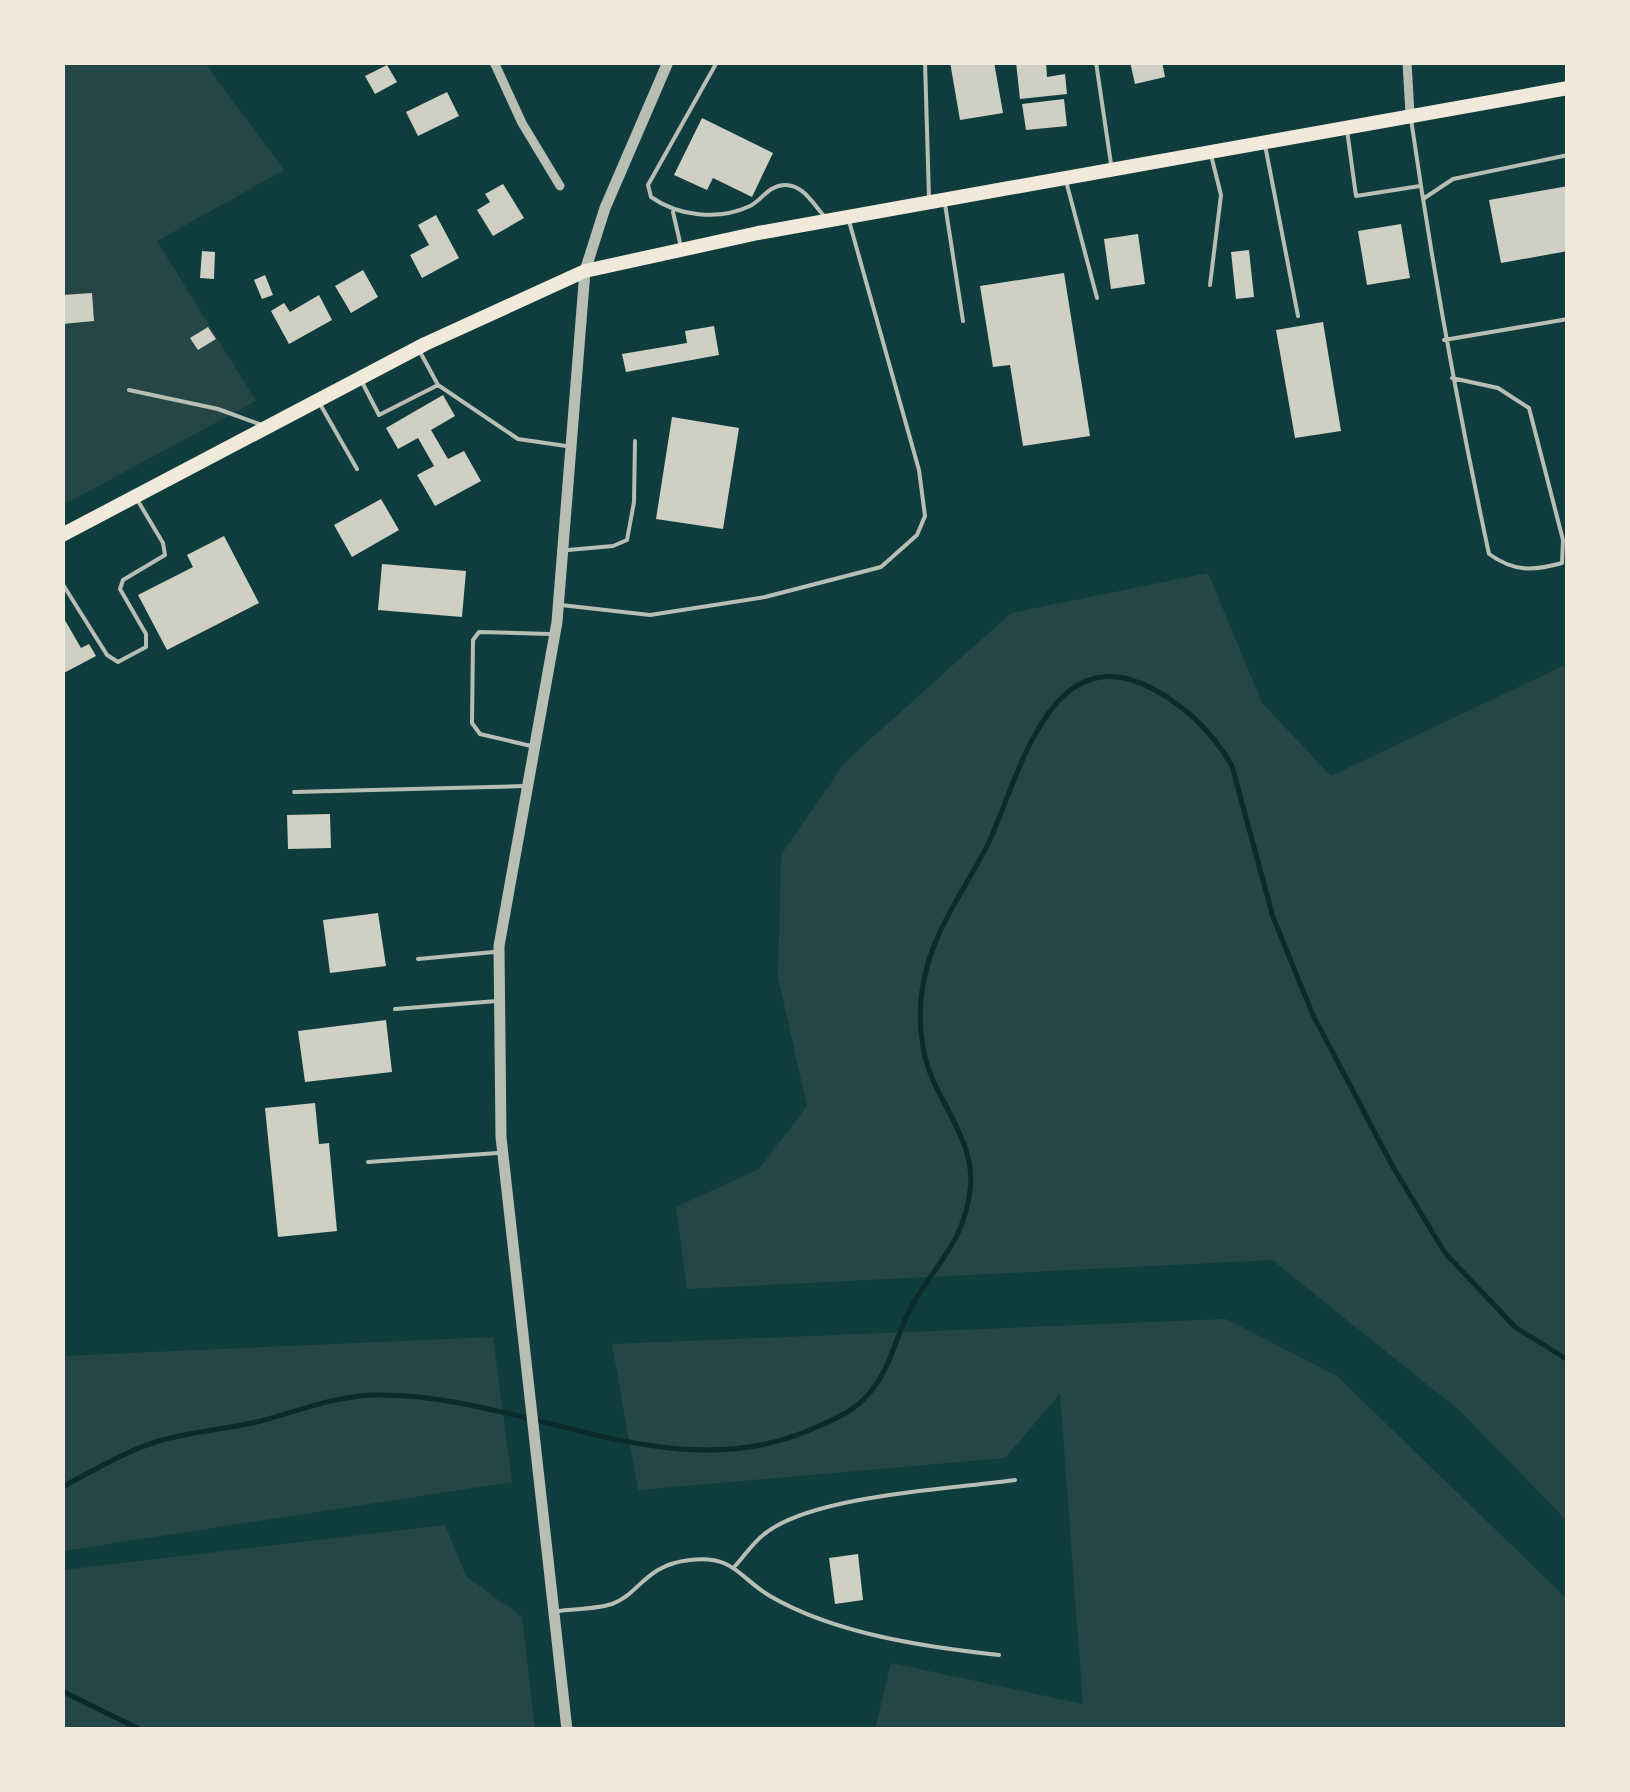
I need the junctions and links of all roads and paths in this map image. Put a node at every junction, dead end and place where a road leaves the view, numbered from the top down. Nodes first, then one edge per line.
1 (494, 62) edge
2 (668, 62) edge
3 (717, 62) edge
4 (926, 62) edge
5 (1096, 62) edge
6 (1408, 62) edge
7 (1568, 88) edge
8 (1410, 114) junction
9 (1346, 126) junction
10 (1264, 140) junction
11 (1210, 150) junction
12 (1568, 155) edge
13 (1111, 168) junction
14 (1065, 177) junction
15 (560, 186) dead end
16 (1420, 186) junction
17 (1423, 199) junction
18 (937, 200) junction
19 (673, 212) junction
20 (847, 217) junction
21 (828, 220) junction
22 (682, 250) junction
23 (585, 271) junction
24 (1210, 285) dead end
25 (1097, 298) dead end
26 (1298, 316) dead end
27 (1568, 320) edge
28 (963, 321) dead end
29 (1444, 340) junction
30 (418, 348) junction
31 (360, 378) junction
32 (1452, 378) junction
33 (438, 385) junction
34 (129, 390) dead end
35 (317, 400) junction
36 (266, 426) junction
37 (635, 441) dead end
38 (571, 446) junction
39 (357, 468) dead end
40 (135, 496) junction
41 (62, 535) edge
42 (563, 550) junction
43 (62, 582) edge
44 (558, 605) junction
45 (555, 634) junction
46 (532, 746) junction
47 (525, 786) junction
48 (294, 792) dead end
49 (499, 951) junction
50 (418, 959) dead end
51 (497, 1001) junction
52 (395, 1009) dead end
53 (503, 1153) junction
54 (368, 1162) dead end
55 (1015, 1480) dead end
56 (735, 1566) junction
57 (554, 1612) junction
58 (1000, 1655) dead end
59 (567, 1730) edge

1 - 15 street
2 - 23 street
3 - 19 lane
4 - 18 lane
5 - 13 lane
6 - 8 street
7 - 8 main road
8 - 9 main road
8 - 16 lane
9 - 10 main road
9 - 16 lane
10 - 11 main road
10 - 26 lane
11 - 13 main road
11 - 24 lane
12 - 17 lane
13 - 14 main road
14 - 18 main road
14 - 25 lane
16 - 17 lane
17 - 29 lane
18 - 20 main road
18 - 28 lane
19 - 21 lane
19 - 22 lane
20 - 21 main road
20 - 44 lane
21 - 22 main road
22 - 23 main road
23 - 30 main road
23 - 38 street
27 - 29 lane
29 - 32 lane
30 - 31 main road
30 - 33 lane
31 - 33 lane
31 - 35 main road
32 - 32 lane
33 - 38 lane
34 - 36 lane
35 - 36 main road
35 - 39 lane
36 - 40 main road
37 - 42 lane
38 - 42 street
40 - 41 main road
40 - 43 lane
42 - 44 street
44 - 45 street
45 - 46 street
45 - 46 lane
46 - 47 street
47 - 48 lane
47 - 49 street
49 - 50 lane
49 - 51 street
51 - 52 lane
51 - 53 street
53 - 54 lane
53 - 57 street
55 - 56 lane
56 - 57 lane
56 - 58 lane
57 - 59 street

